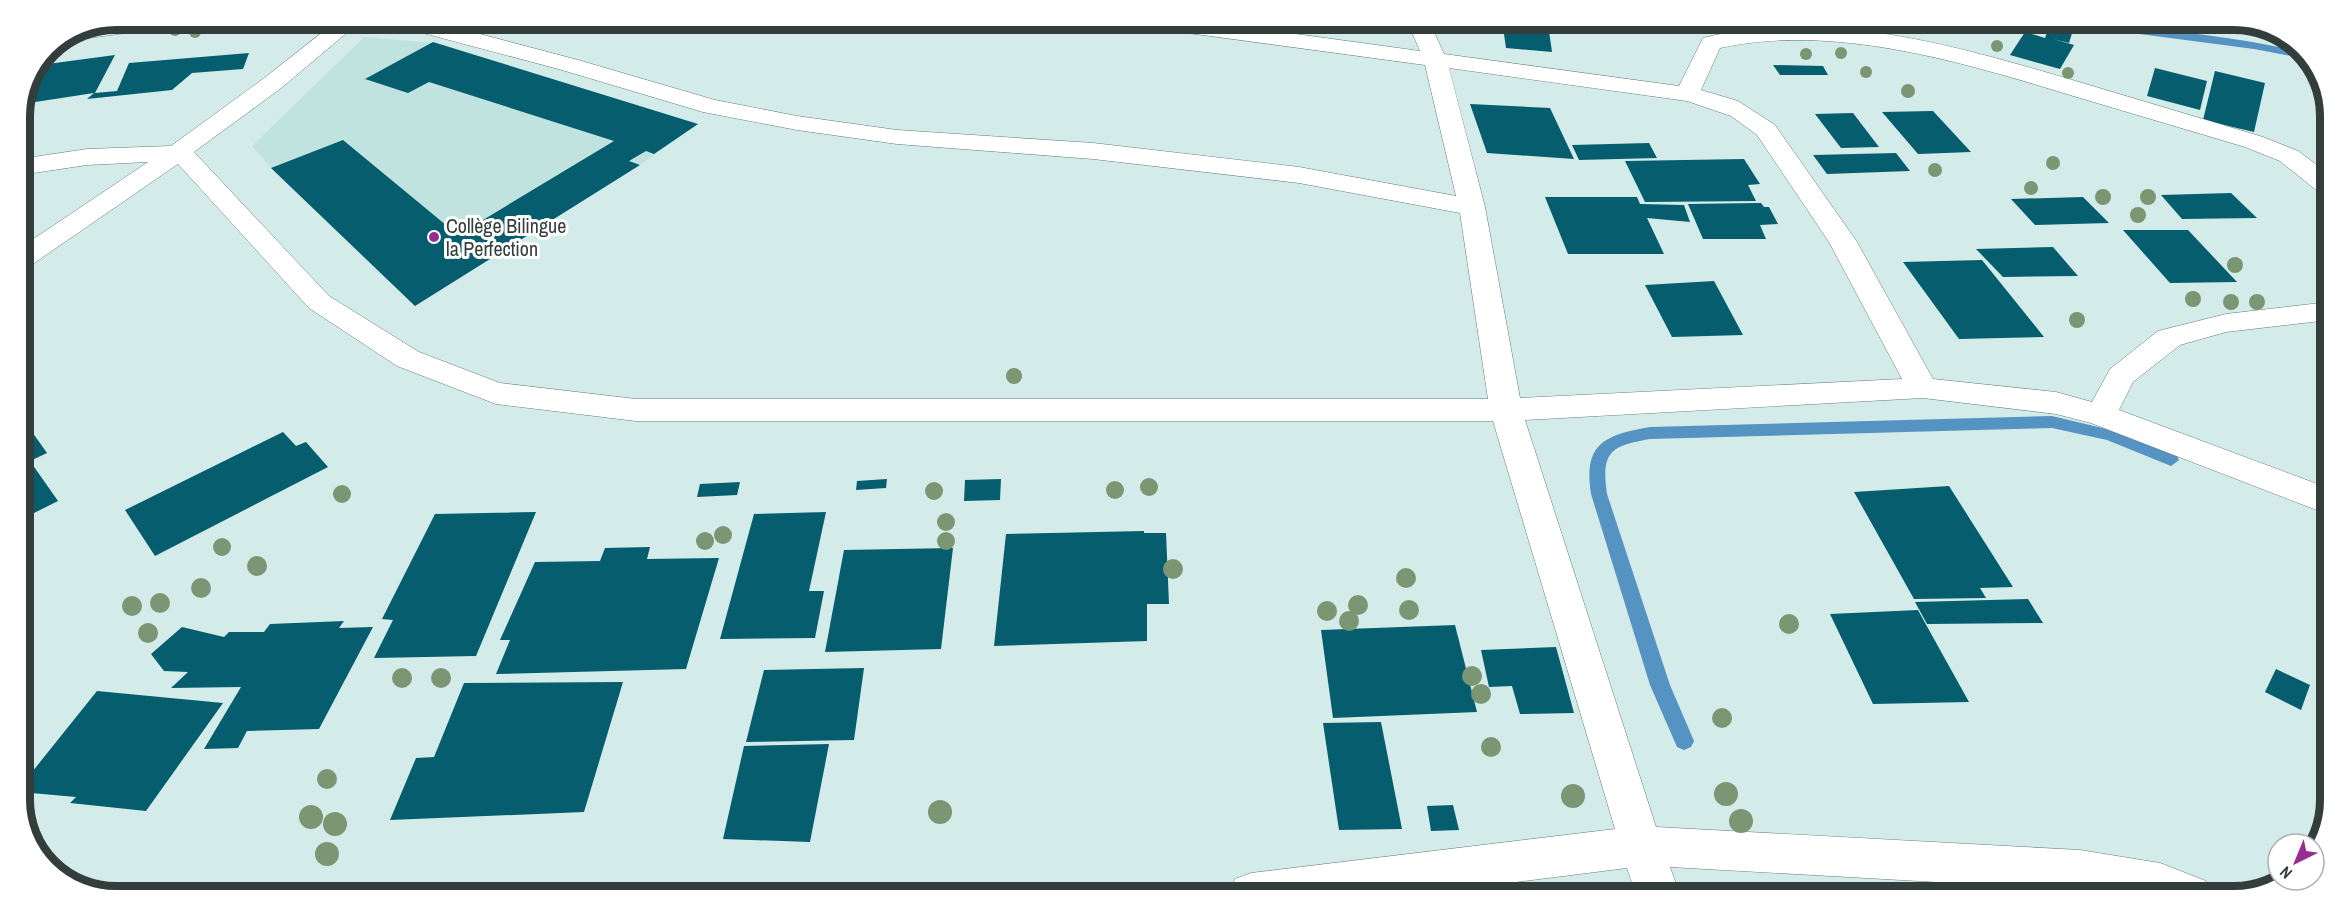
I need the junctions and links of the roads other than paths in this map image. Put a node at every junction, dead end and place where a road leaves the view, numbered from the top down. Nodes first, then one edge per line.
1 (339, 30) edge
2 (439, 30) edge
3 (1216, 30) edge
4 (1422, 30) edge
5 (1435, 60) junction
6 (1687, 94) junction
7 (181, 153) junction
8 (30, 166) edge
9 (2320, 180) edge
10 (1472, 207) junction
11 (30, 253) edge
12 (2320, 312) edge
13 (1923, 388) junction
14 (1506, 410) junction
15 (2102, 415) junction
16 (2320, 498) edge
17 (1641, 846) junction
18 (1316, 886) edge
19 (1655, 886) edge
20 (2165, 886) edge

1 - 7 street
2 - 10 street
3 - 5 street
4 - 5 street
5 - 6 street
5 - 10 street
6 - 9 street
6 - 13 street
7 - 8 street
7 - 11 street
7 - 14 street
10 - 14 street
12 - 15 street
13 - 14 street
13 - 15 street
14 - 17 street
15 - 16 street
17 - 18 street
17 - 19 street
17 - 20 street

